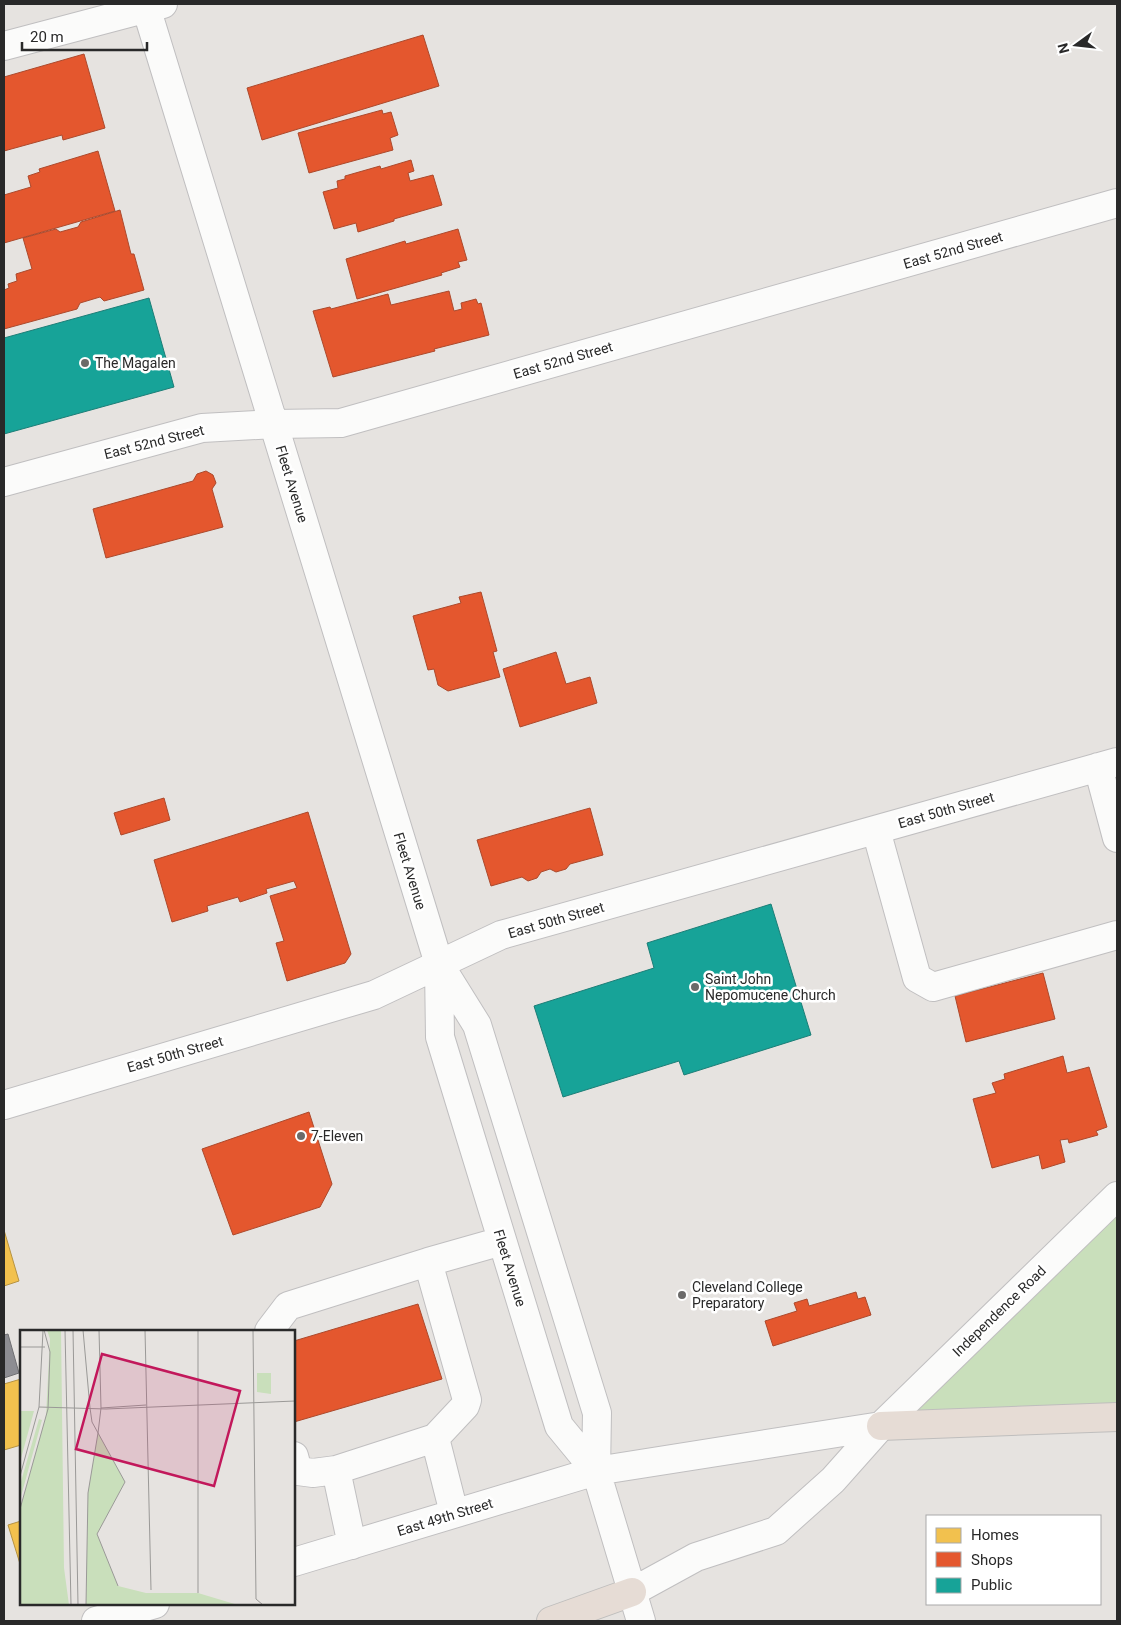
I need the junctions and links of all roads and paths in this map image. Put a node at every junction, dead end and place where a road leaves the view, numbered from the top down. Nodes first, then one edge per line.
1 (152, 5) edge
2 (4, 46) edge
3 (1117, 203) edge
4 (274, 424) junction
5 (4, 482) edge
6 (1108, 765) edge
7 (876, 830) junction
8 (1117, 838) edge
9 (1117, 935) edge
10 (439, 964) junction
11 (4, 1104) edge
12 (1117, 1196) edge
13 (502, 1241) junction
14 (428, 1262) junction
15 (270, 1330) edge
16 (1117, 1417) edge
17 (881, 1426) junction
18 (435, 1438) junction
19 (295, 1460) edge
20 (336, 1470) junction
21 (596, 1471) junction
22 (454, 1514) junction
23 (352, 1545) junction
24 (295, 1562) edge
25 (632, 1592) junction
26 (152, 1605) edge
27 (96, 1621) edge
28 (551, 1621) edge
29 (641, 1621) edge

1 - 2 street
1 - 4 street, Fleet Avenue
3 - 4 street, East 52nd Street
4 - 5 street, East 52nd Street
4 - 10 street, Fleet Avenue
6 - 7 street, East 50th Street
6 - 8 street
7 - 9 street
7 - 10 street, East 50th Street
10 - 11 street, East 50th Street
10 - 13 street, Fleet Avenue
10 - 21 street, Fleet Avenue
12 - 17 street, Independence Road
13 - 14 street
13 - 21 street, Fleet Avenue
14 - 15 street
14 - 18 street
16 - 17 highway
17 - 21 street
17 - 25 street, Independence Road
18 - 20 street
18 - 22 street
19 - 20 street
20 - 23 street
21 - 22 street, East 49th Street
21 - 25 street, Fleet Avenue
22 - 23 street, East 49th Street
23 - 24 street, East 49th Street
25 - 28 highway
25 - 29 street, Fleet Avenue
26 - 27 street

